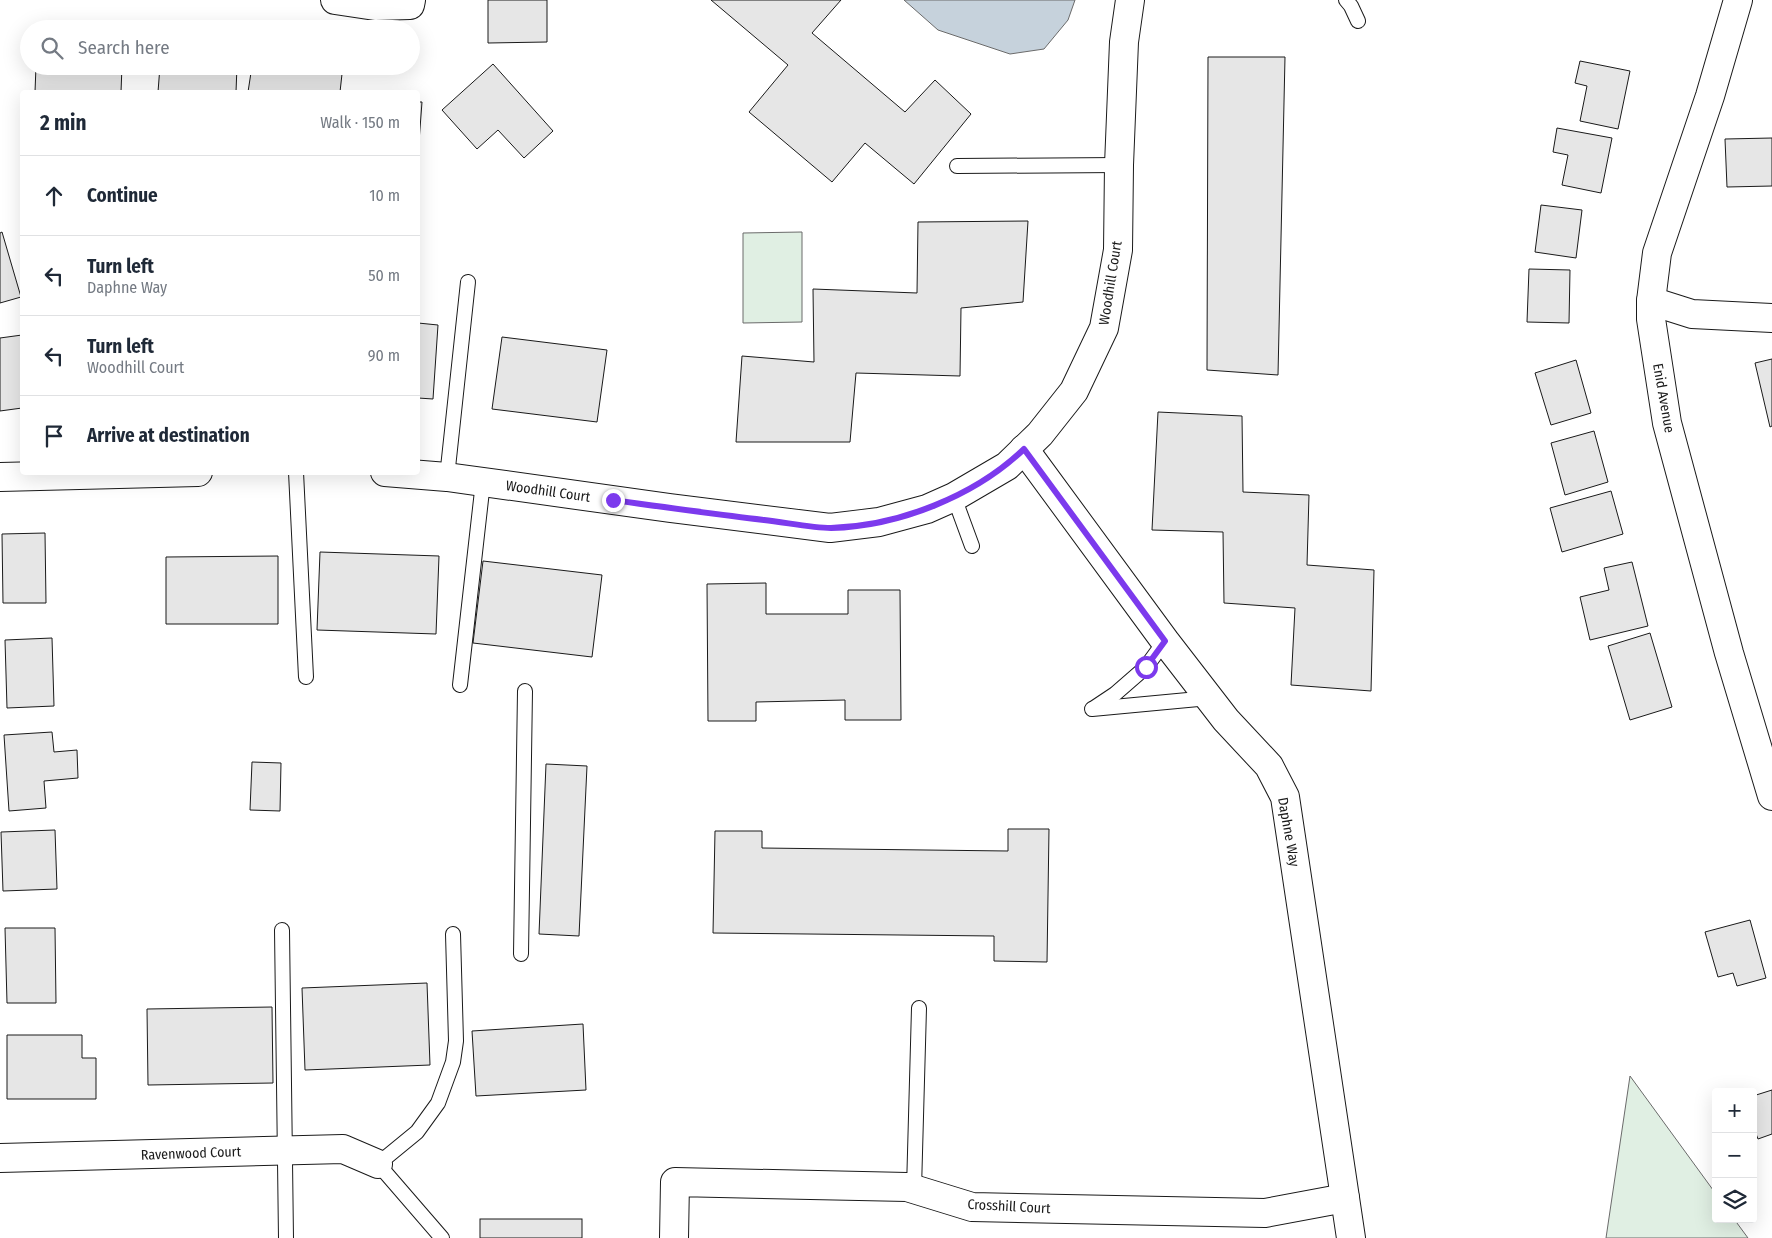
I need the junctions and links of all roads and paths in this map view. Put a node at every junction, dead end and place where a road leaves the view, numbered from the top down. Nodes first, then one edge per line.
1 (335, 0) edge
2 (411, 0) edge
3 (1130, 0) edge
4 (1346, 0) edge
5 (1738, 0) edge
6 (1358, 21) dead end
7 (1119, 165) junction
8 (957, 166) dead end
9 (468, 282) dead end
10 (1651, 301) junction
11 (1772, 318) edge
12 (1024, 449) junction
13 (79, 475) edge
14 (296, 475) edge
15 (420, 475) edge
16 (0, 477) edge
17 (447, 477) junction
18 (483, 482) junction
19 (954, 497) junction
20 (972, 546) dead end
21 (1165, 641) junction
22 (306, 677) dead end
23 (460, 685) dead end
24 (525, 691) dead end
25 (1209, 698) junction
26 (1772, 796) edge
27 (282, 930) dead end
28 (453, 934) dead end
29 (521, 954) dead end
30 (919, 1008) dead end
31 (283, 1150) junction
32 (0, 1158) edge
33 (378, 1164) junction
34 (914, 1189) junction
35 (1345, 1198) junction
36 (286, 1238) edge
37 (442, 1238) edge
38 (674, 1238) edge
39 (1351, 1238) edge

1 - 2 street
3 - 7 street, Woodhill Court
4 - 6 lane
5 - 10 street, Enid Avenue
7 - 8 lane
7 - 12 street, Woodhill Court
9 - 17 lane
10 - 11 street
10 - 26 street, Enid Avenue
12 - 19 street, Woodhill Court
12 - 21 street, Daphne Way
13 - 16 street
14 - 22 lane
15 - 17 street, Woodhill Court
17 - 18 street, Woodhill Court
18 - 19 street, Woodhill Court
18 - 23 lane
19 - 20 lane
21 - 25 street, Daphne Way
21 - 25 lane
24 - 29 lane
25 - 35 street, Daphne Way
27 - 31 lane
28 - 33 lane
30 - 34 lane
31 - 32 street, Ravenwood Court
31 - 33 street, Ravenwood Court
31 - 36 lane
33 - 37 lane
34 - 35 street, Crosshill Court
34 - 38 street, Crosshill Court
35 - 39 street, Daphne Way

